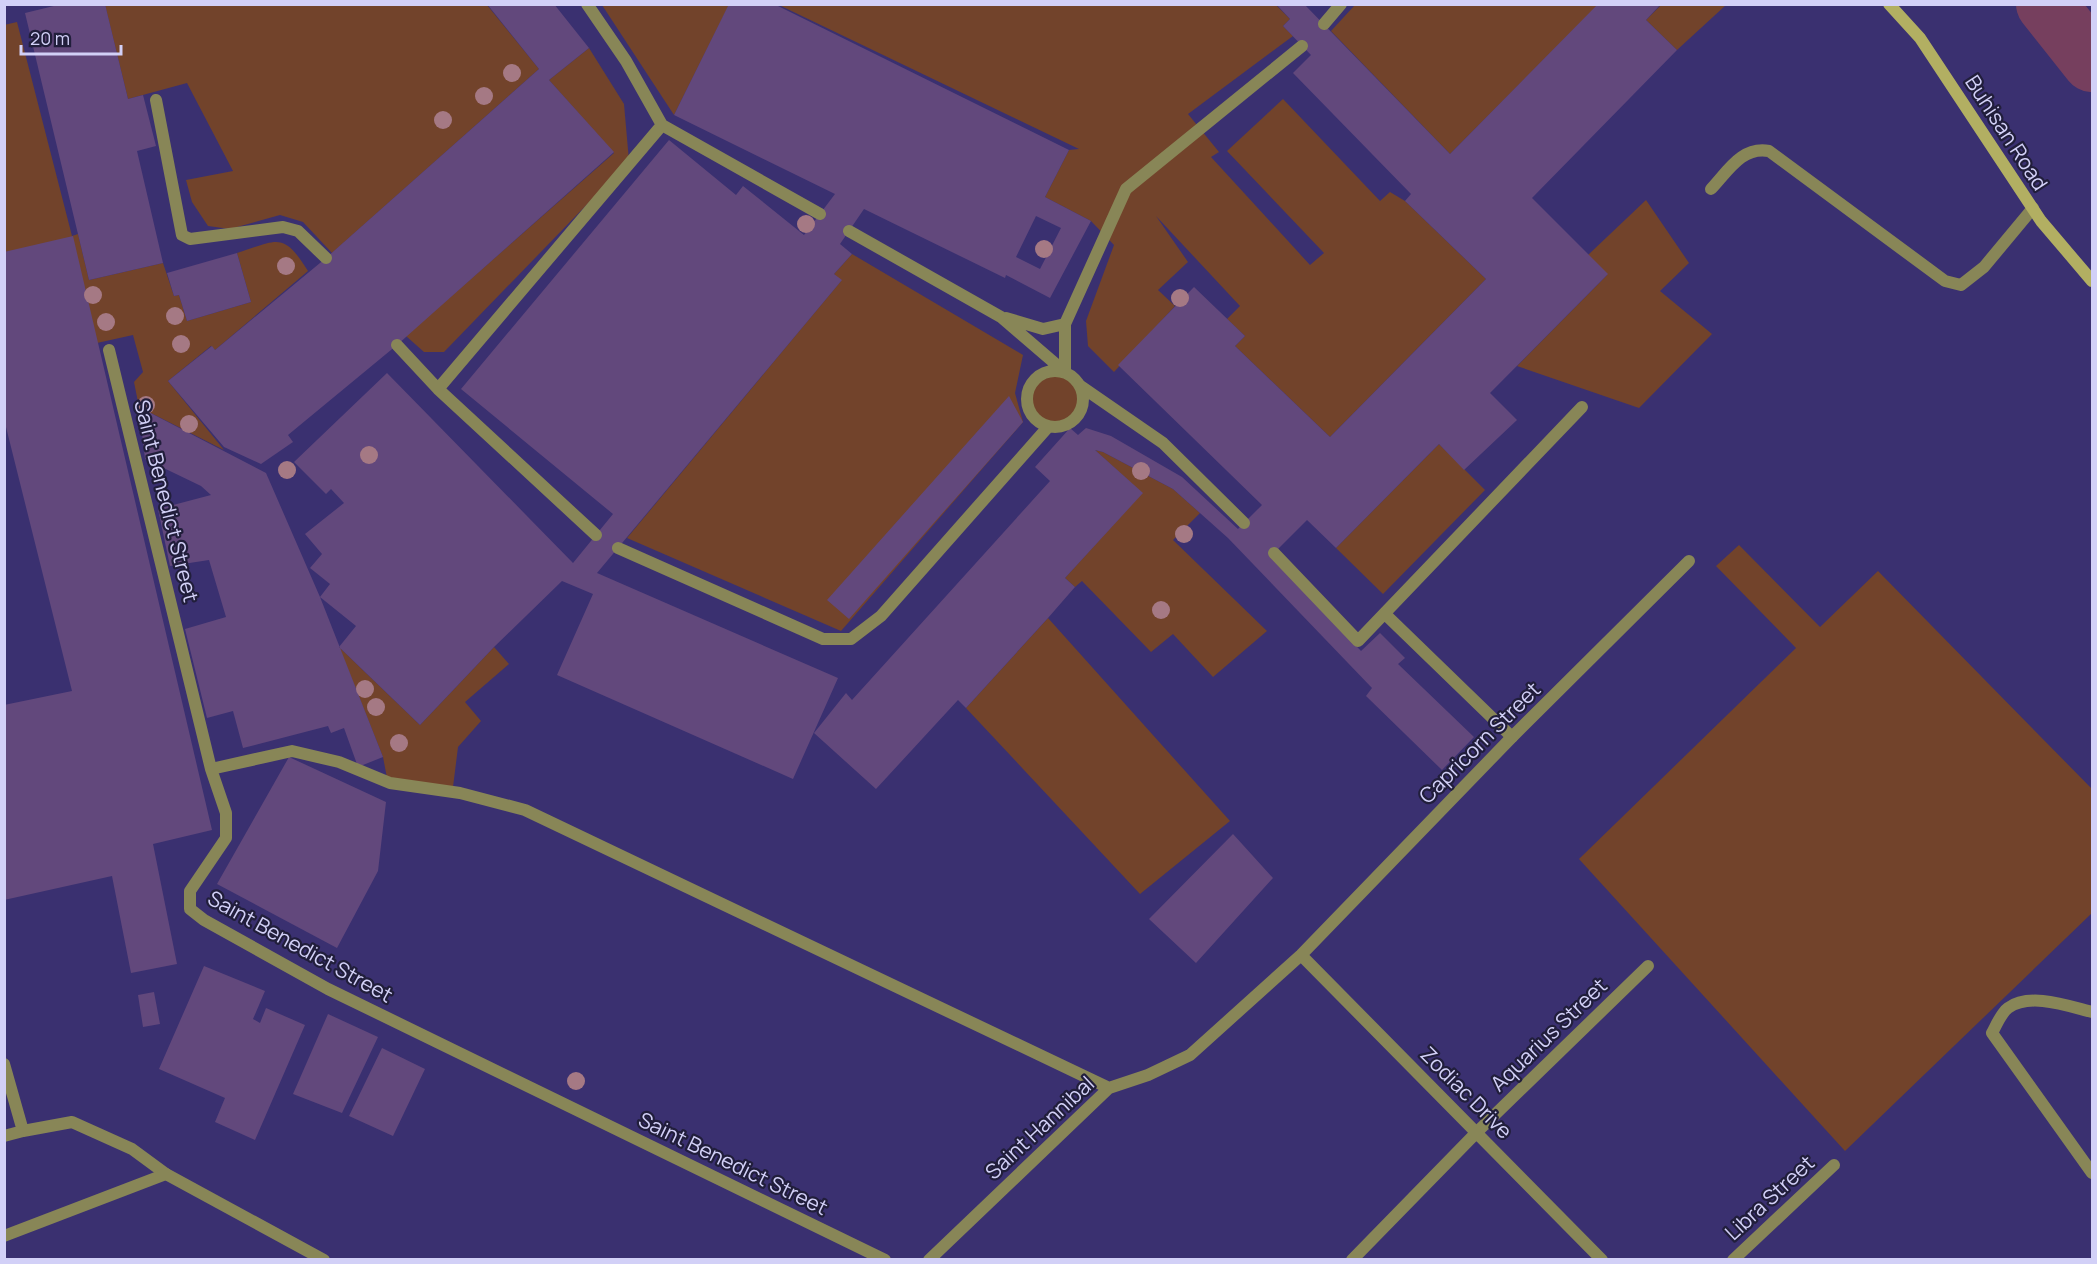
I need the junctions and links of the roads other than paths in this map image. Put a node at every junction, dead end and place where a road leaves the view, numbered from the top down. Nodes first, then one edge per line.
1 (587, 4) edge
2 (1341, 4) edge
3 (1888, 4) edge
4 (1324, 24) dead end
5 (1302, 46) dead end
6 (156, 100) dead end
7 (662, 125) junction
8 (1711, 189) dead end
9 (2032, 208) junction
10 (820, 214) dead end
11 (849, 231) dead end
12 (326, 258) dead end
13 (2092, 281) edge
14 (1001, 317) junction
15 (1065, 324) junction
16 (396, 345) dead end
17 (109, 350) dead end
18 (1065, 372) junction
19 (1080, 385) junction
20 (438, 388) junction
21 (1582, 407) dead end
22 (1048, 427) junction
23 (1244, 523) dead end
24 (596, 535) dead end
25 (618, 548) dead end
26 (1274, 553) dead end
27 (1689, 561) dead end
28 (1385, 614) junction
29 (1512, 737) junction
30 (211, 769) junction
31 (1301, 954) junction
32 (1648, 966) dead end
33 (2092, 1012) edge
34 (4, 1065) edge
35 (6, 1078) edge
36 (1109, 1088) junction
37 (23, 1131) junction
38 (1477, 1132) junction
39 (4, 1136) edge
40 (1834, 1165) dead end
41 (166, 1173) junction
42 (2092, 1173) edge
43 (4, 1236) edge
44 (324, 1260) edge
45 (885, 1260) edge
46 (929, 1260) edge
47 (1352, 1260) edge
48 (1602, 1260) edge
49 (1733, 1260) edge

1 - 7 street
2 - 4 street
3 - 9 street, Buhisan Road
5 - 15 street
6 - 12 street
7 - 10 street
7 - 20 street
8 - 9 street
9 - 13 street, Buhisan Road
11 - 14 street
14 - 15 street
14 - 18 street
15 - 18 street
16 - 20 street
17 - 30 street, Saint Benedict Street
18 - 19 street
18 - 22 street
19 - 22 street
19 - 23 street
20 - 24 street
21 - 28 street
22 - 25 street
26 - 28 street
27 - 29 street, Capricorn Street
28 - 29 street
29 - 31 street, Capricorn Street
30 - 36 street
30 - 45 street, Saint Benedict Street
31 - 36 street, Saint Hannibal
31 - 38 street, Zodiac Drive
32 - 38 street, Aquarius Street
33 - 42 street
34 - 35 street
35 - 37 street
36 - 46 street, Saint Hannibal
37 - 39 street
37 - 41 street
38 - 47 street, Aquarius Street
38 - 48 street, Zodiac Drive
40 - 49 street, Libra Street
41 - 43 street
41 - 44 street

